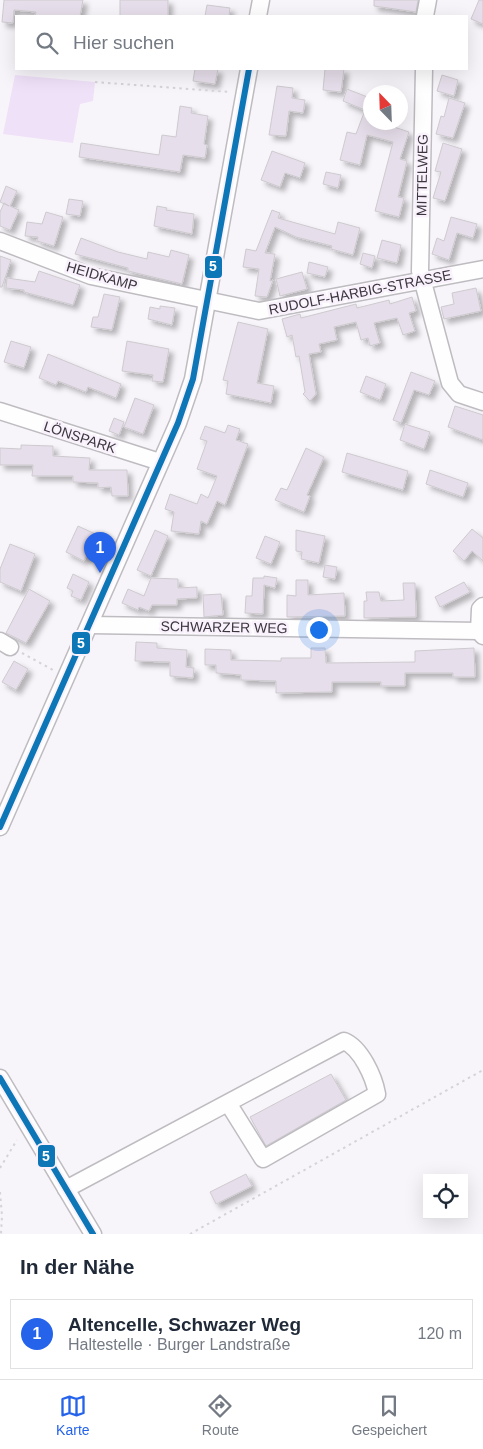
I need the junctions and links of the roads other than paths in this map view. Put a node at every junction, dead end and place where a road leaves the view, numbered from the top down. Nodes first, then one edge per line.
1 (261, 0) edge
2 (428, 0) edge
3 (258, 15) edge
4 (425, 15) edge
5 (249, 70) edge
6 (424, 70) edge
7 (0, 241) edge
8 (483, 269) edge
9 (422, 280) junction
10 (207, 301) junction
11 (483, 402) edge
12 (0, 411) edge
13 (160, 462) junction
14 (483, 606) edge
15 (90, 625) junction
16 (481, 634) edge
17 (0, 827) edge
18 (0, 1078) edge
19 (228, 1103) junction
20 (66, 1189) junction
21 (93, 1234) edge

1 - 3 street
2 - 4 street
5 - 10 street
6 - 9 street, MITTELWEG
7 - 10 street, HEIDKAMP
8 - 9 street, RUDOLF-HARBIG-STRASSE
9 - 10 street, RUDOLF-HARBIG-STRASSE
9 - 11 street, MITTELWEG
10 - 13 street
12 - 13 street, LÖNSPARK
13 - 15 street
14 - 16 street
15 - 16 street, SCHWARZER WEG
15 - 17 street
18 - 20 street
19 - 19 street
19 - 20 street
20 - 21 street

